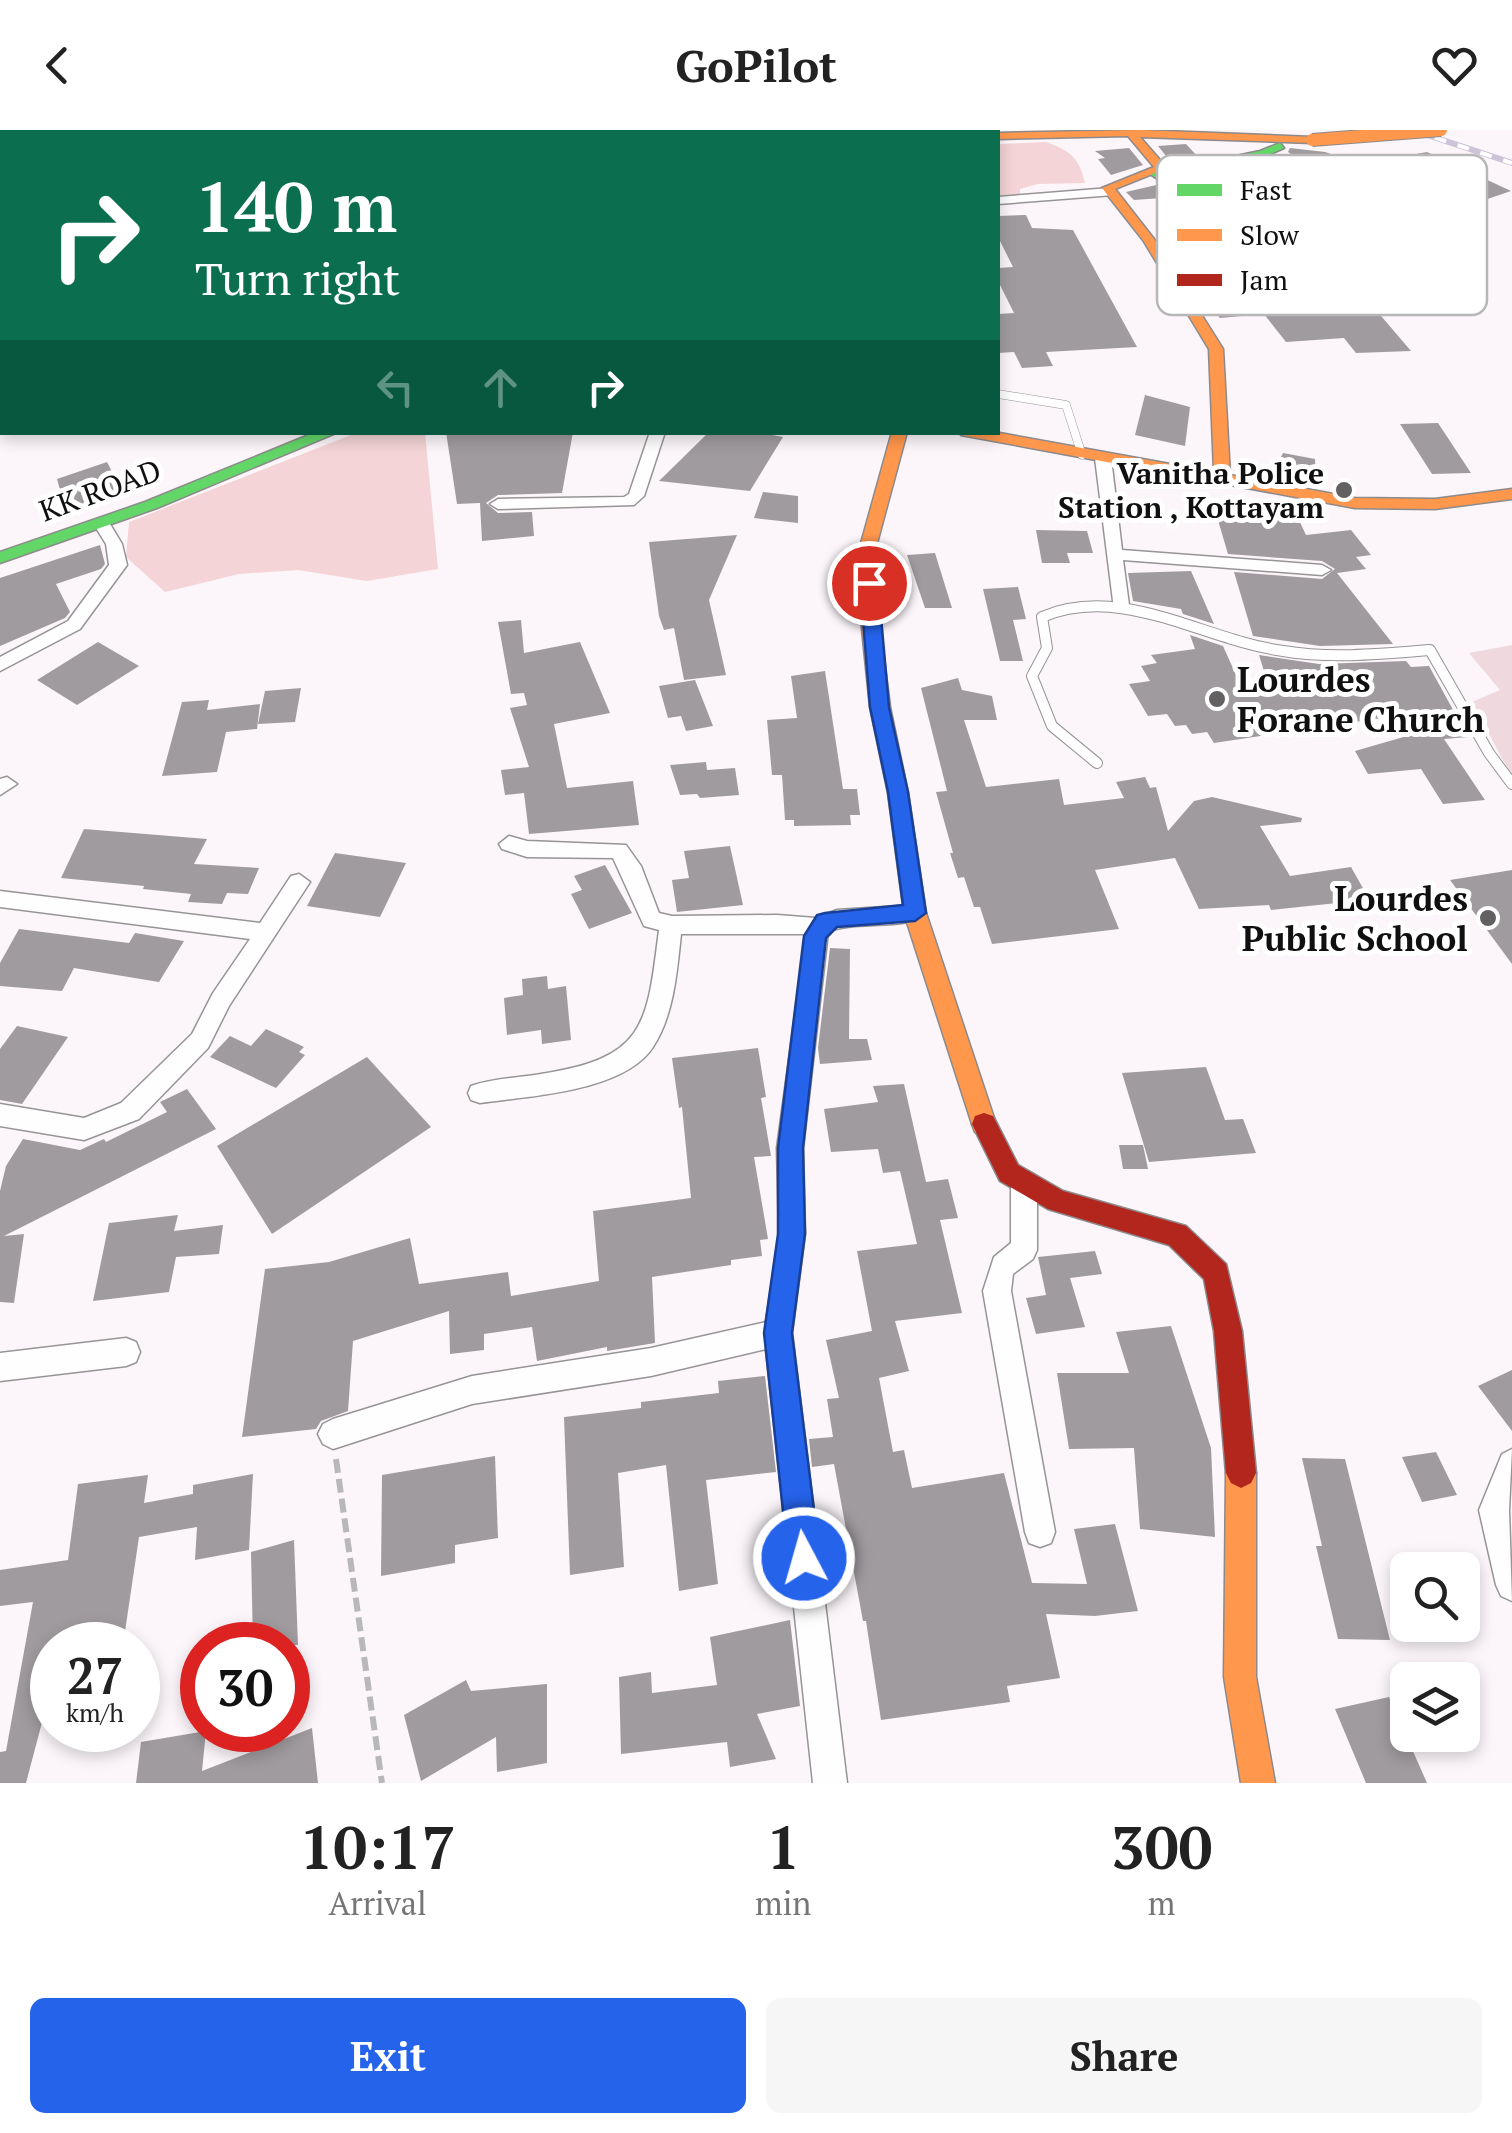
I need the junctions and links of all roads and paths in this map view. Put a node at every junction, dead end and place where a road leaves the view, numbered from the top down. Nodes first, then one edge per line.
1 (1441, 130) edge
2 (1097, 131) edge
3 (1131, 133) junction
4 (1266, 134) edge
5 (1000, 136) edge
6 (1303, 140) junction
7 (1257, 155) edge
8 (1157, 162) edge
9 (1156, 174) edge
10 (1110, 192) junction
11 (1000, 201) edge
12 (1157, 254) edge
13 (1195, 315) edge
14 (1000, 394) edge
15 (323, 435) edge
16 (657, 435) edge
17 (899, 435) edge
18 (982, 435) edge
19 (1092, 456) junction
20 (1222, 480) junction
21 (1512, 494) edge
22 (498, 504) dead end
23 (101, 523) junction
24 (1113, 554) junction
25 (0, 558) edge
26 (1322, 570) dead end
27 (1120, 605) junction
28 (0, 665) edge
29 (1098, 763) dead end
30 (1512, 784) edge
31 (509, 844) dead end
32 (299, 882) dead end
33 (0, 900) edge
34 (915, 913) junction
35 (671, 926) junction
36 (818, 927) junction
37 (266, 932) junction
38 (480, 1093) dead end
39 (0, 1114) edge
40 (1024, 1182) junction
41 (778, 1333) junction
42 (126, 1352) dead end
43 (0, 1367) edge
44 (333, 1434) joint
45 (1512, 1464) edge
46 (1040, 1532) dead end
47 (1512, 1584) edge
48 (382, 1783) edge
49 (830, 1783) edge
50 (1258, 1783) edge

1 - 6 main road, bridge
2 - 3 main road
2 - 5 main road
3 - 4 main road
3 - 8 main road
4 - 6 main road
6 - 7 main road
9 - 10 main road
10 - 11 street
10 - 12 main road
13 - 20 main road
14 - 19 lane
15 - 23 main road, KK ROAD
16 - 22 street
17 - 34 main road
18 - 19 main road
19 - 20 main road
19 - 24 street
20 - 21 main road
23 - 25 main road, KK ROAD
23 - 28 street
24 - 26 street
24 - 27 street
27 - 29 lane
27 - 30 lane
31 - 35 street
32 - 37 street
33 - 37 street
34 - 36 street
34 - 40 main road
35 - 36 street
35 - 38 street
36 - 41 street
37 - 39 street
40 - 46 street
40 - 50 main road
41 - 44 street
41 - 49 street
42 - 43 street
44 - 48 path
45 - 47 street

